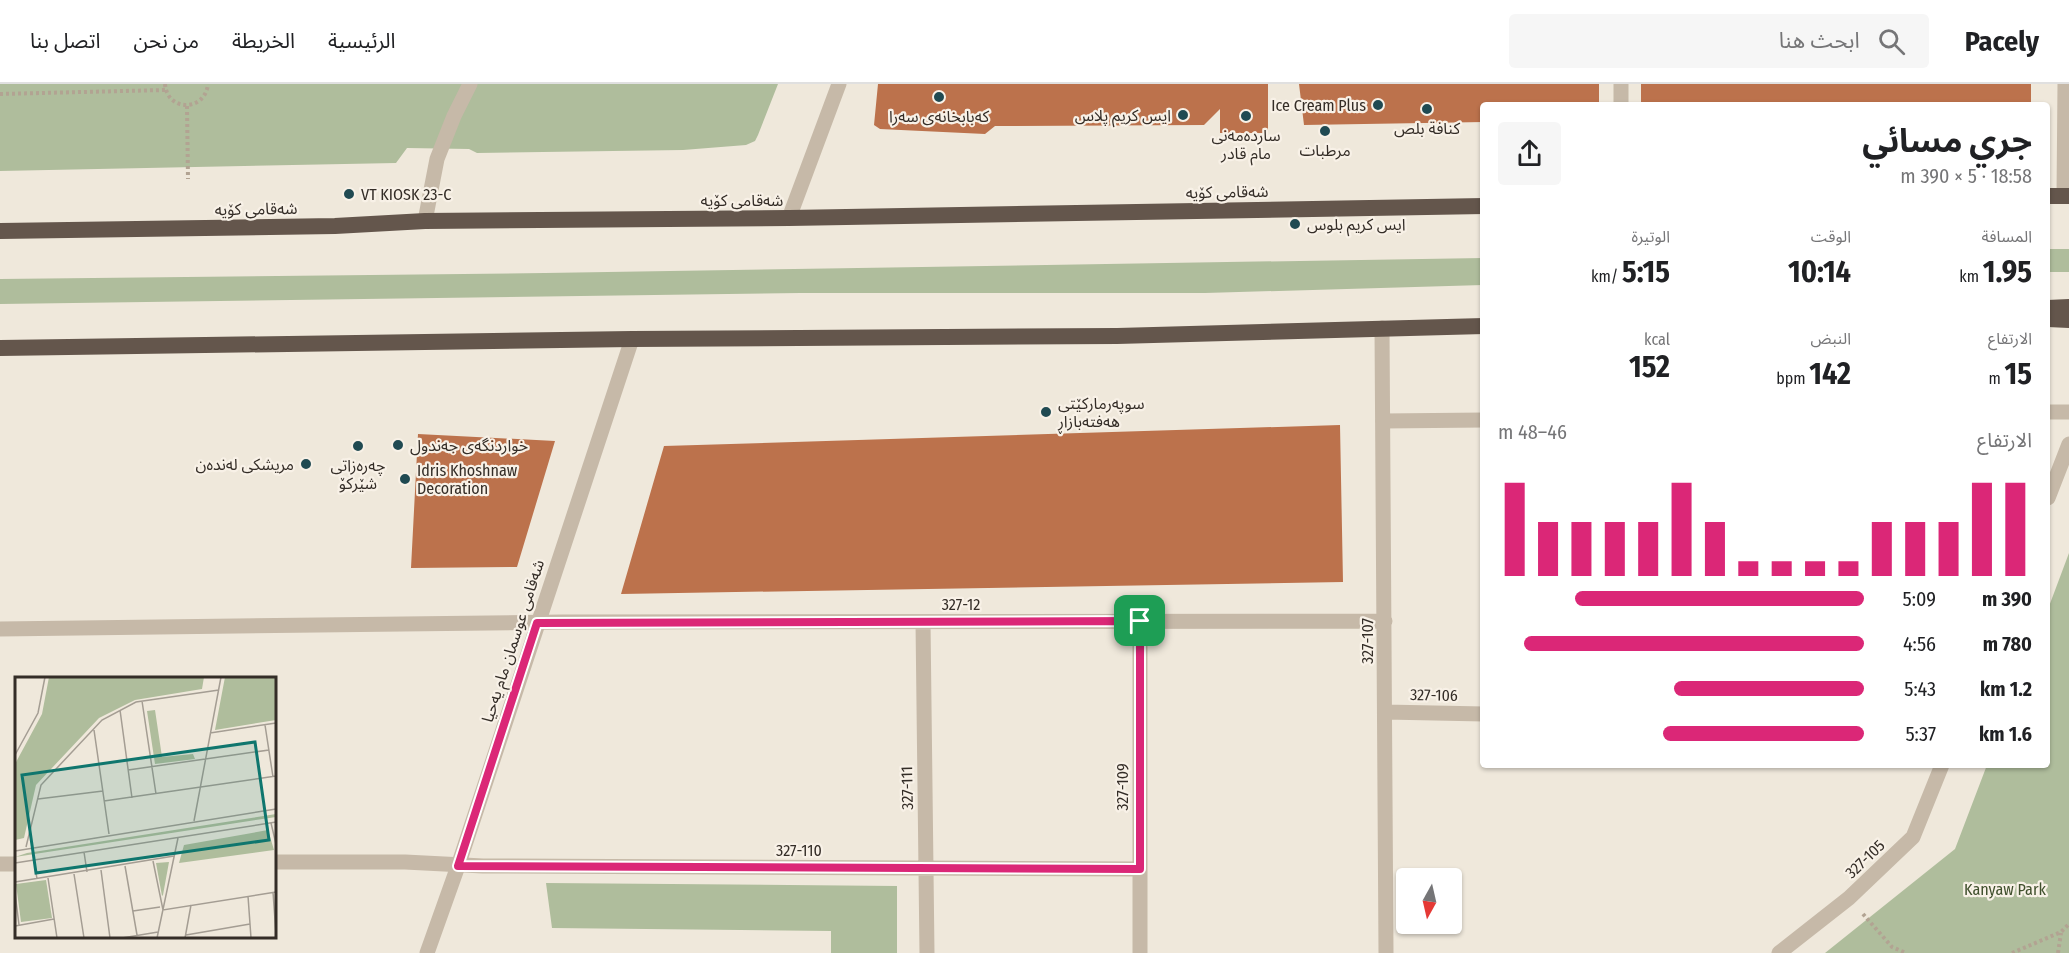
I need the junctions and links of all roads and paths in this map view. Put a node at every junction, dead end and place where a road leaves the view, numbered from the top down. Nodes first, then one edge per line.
1 (165, 84) edge
2 (208, 84) edge
3 (470, 84) edge
4 (839, 84) edge
5 (1621, 84) edge
6 (2065, 84) edge
7 (165, 90) junction
8 (0, 94) edge
9 (1621, 102) edge
10 (187, 106) junction
11 (188, 179) dead end
12 (2060, 196) edge
13 (1480, 206) edge
14 (789, 218) junction
15 (425, 221) junction
16 (0, 231) edge
17 (2069, 307) edge
18 (2050, 309) edge
19 (2050, 320) edge
20 (2069, 320) edge
21 (1480, 326) edge
22 (1382, 328) junction
23 (632, 339) junction
24 (0, 348) edge
25 (2050, 412) edge
26 (2069, 412) edge
27 (1480, 420) edge
28 (1383, 421) junction
29 (2069, 444) edge
30 (2050, 493) edge
31 (1140, 621) junction
32 (1385, 621) junction
33 (923, 622) junction
34 (537, 623) junction
35 (0, 629) edge
36 (1385, 712) junction
37 (1480, 714) edge
38 (1941, 768) edge
39 (276, 862) edge
40 (458, 866) junction
41 (926, 868) junction
42 (1140, 869) junction
43 (1849, 898) junction
44 (2069, 924) edge
45 (2061, 932) junction
46 (1892, 947) junction
47 (427, 953) edge
48 (927, 953) edge
49 (1140, 953) edge
50 (1386, 953) edge
51 (1779, 953) edge
52 (1892, 953) edge
53 (1906, 953) edge
54 (2012, 953) edge
55 (2058, 953) edge

1 - 7 path
2 - 10 path
3 - 15 street
4 - 14 street
5 - 9 street
6 - 12 street
7 - 8 path
7 - 10 path
10 - 11 path
13 - 14 highway, شەقامی کۆیە
14 - 15 highway, شەقامی کۆیە
15 - 16 highway, شەقامی کۆیە
17 - 18 highway
19 - 20 highway
21 - 22 highway
22 - 23 highway
22 - 28 street, 327-107
23 - 24 highway
23 - 34 street, شەقامی عوسمان مام یەحیا
25 - 26 street
27 - 28 street
28 - 32 street, 327-107
29 - 30 street
31 - 32 street, 327-12
31 - 33 street, 327-12
31 - 42 street, 327-109
32 - 36 street, 327-107
33 - 34 street, 327-12
33 - 41 street, 327-111
34 - 35 street, 327-12
34 - 40 street, شەقامی عوسمان مام یەحیا
36 - 37 street, 327-106
36 - 50 street, 327-107
38 - 43 street, 327-105
39 - 40 street, 327-110
40 - 41 street, 327-110
40 - 47 street, شەقامی عوسمان مام یەحیا
41 - 42 street, 327-110
41 - 48 street, 327-111
42 - 49 street, 327-109
43 - 46 path
43 - 51 street, 327-105
44 - 45 path
45 - 54 path
45 - 55 path
46 - 52 path
46 - 53 path

